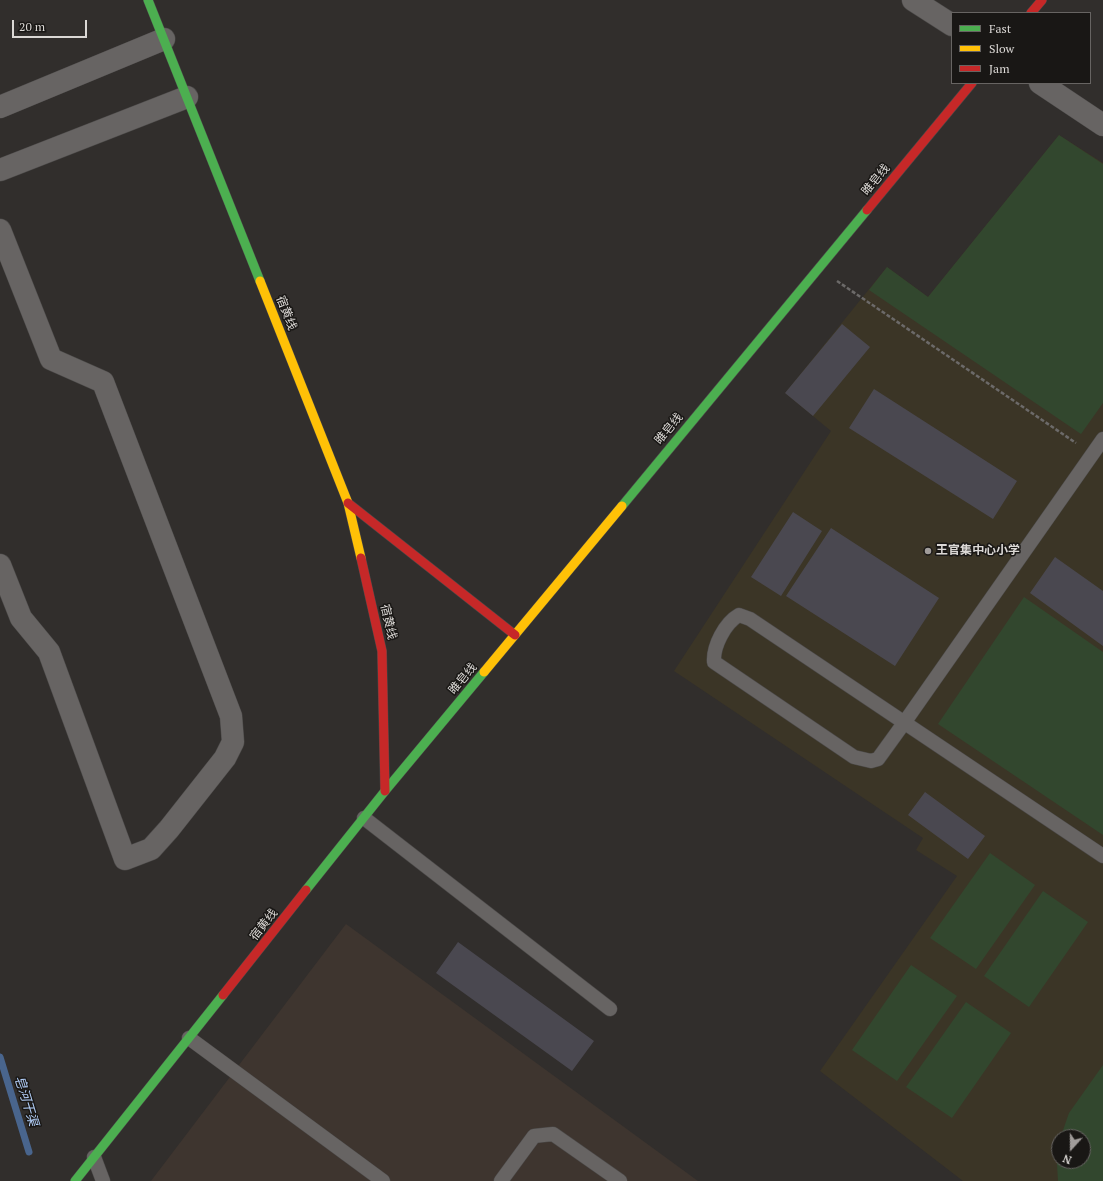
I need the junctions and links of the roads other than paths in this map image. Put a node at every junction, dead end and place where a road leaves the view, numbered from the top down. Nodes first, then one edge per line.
1 (148, 0) edge
2 (913, 0) edge
3 (1042, 0) edge
4 (1032, 12) edge
5 (951, 24) edge
6 (164, 39) junction
7 (971, 84) edge
8 (1042, 84) edge
9 (187, 97) junction
10 (0, 107) edge
11 (1103, 125) edge
12 (0, 170) edge
13 (0, 230) edge
14 (1103, 439) edge
15 (348, 503) junction
16 (0, 565) edge
17 (515, 635) junction
18 (904, 723) junction
19 (385, 791) junction
20 (364, 818) junction
21 (1103, 856) edge
22 (610, 1009) dead end
23 (189, 1038) junction
24 (94, 1157) junction
25 (75, 1181) edge
26 (103, 1181) edge
27 (382, 1181) edge
28 (501, 1181) edge
29 (620, 1181) edge

1 - 6 main road, 宿黄线
2 - 5 street
3 - 4 main road
6 - 9 main road, 宿黄线
6 - 10 street
7 - 17 main road, 睢皂线
8 - 11 street
9 - 12 street
9 - 15 main road, 宿黄线
13 - 16 street
14 - 18 lane
15 - 17 main road
15 - 19 main road, 宿黄线
17 - 19 main road, 睢皂线
18 - 18 lane
18 - 21 lane
19 - 20 main road, 宿黄线
20 - 22 lane
20 - 23 main road, 宿黄线
23 - 24 main road, 宿黄线
23 - 27 lane
24 - 25 main road, 宿黄线
24 - 26 lane
28 - 29 lane

